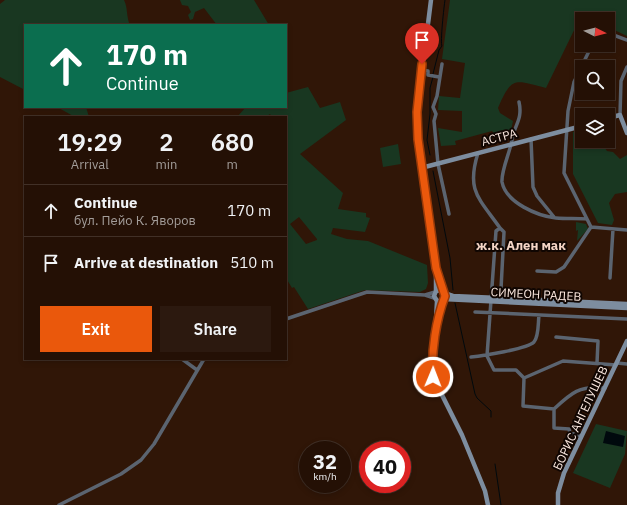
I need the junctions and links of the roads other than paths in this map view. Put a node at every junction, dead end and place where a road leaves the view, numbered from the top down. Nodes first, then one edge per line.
1 (431, 0) edge
2 (615, 36) edge
3 (627, 40) edge
4 (589, 52) edge
5 (442, 64) dead end
6 (627, 68) edge
7 (422, 70) junction
8 (438, 77) junction
9 (519, 102) dead end
10 (620, 115) junction
11 (615, 116) edge
12 (575, 128) edge
13 (566, 130) junction
14 (627, 133) edge
15 (531, 139) junction
16 (512, 144) junction
17 (478, 153) junction
18 (438, 164) junction
19 (421, 168) junction
20 (449, 214) dead end
21 (555, 218) junction
22 (588, 218) junction
23 (591, 227) junction
24 (500, 228) junction
25 (613, 229) junction
26 (627, 230) edge
27 (436, 268) junction
28 (537, 271) dead end
29 (610, 278) dead end
30 (502, 289) dead end
31 (443, 292) junction
32 (438, 297) junction
33 (491, 300) junction
34 (627, 304) edge
35 (627, 308) edge
36 (475, 312) dead end
37 (490, 313) junction
38 (539, 315) junction
39 (287, 319) edge
40 (627, 319) edge
41 (556, 337) dead end
42 (627, 341) edge
43 (487, 356) junction
44 (471, 357) dead end
45 (183, 360) edge
46 (203, 360) edge
47 (597, 363) junction
48 (616, 364) junction
49 (627, 364) edge
50 (197, 370) junction
51 (524, 378) junction
52 (605, 388) junction
53 (554, 409) junction
54 (582, 436) junction
55 (59, 505) edge
56 (488, 505) edge
57 (558, 505) edge

1 - 7 street
2 - 3 street
4 - 13 street
5 - 8 street
6 - 10 street
7 - 8 street
7 - 19 street
8 - 18 street
9 - 16 street
10 - 11 street
10 - 14 street
12 - 13 street, АСТРА
13 - 15 street, АСТРА
13 - 22 street
15 - 16 street, АСТРА
15 - 21 street
16 - 17 street, АСТРА
16 - 21 street
17 - 18 street, АСТРА
17 - 24 street
18 - 19 street, АСТРА
18 - 20 street
19 - 27 street
21 - 22 street
22 - 23 street
23 - 25 street
23 - 28 street
24 - 30 street
24 - 33 street
25 - 26 street
25 - 29 street
27 - 31 street
27 - 32 street
31 - 32 street
31 - 32 street, СИМЕОН РАДЕВ
31 - 33 street, СИМЕОН РАДЕВ
32 - 33 street, СИМЕОН РАДЕВ
32 - 39 street
32 - 56 street
33 - 34 street, СИМЕОН РАДЕВ
33 - 35 street, СИМЕОН РАДЕВ
33 - 37 street
36 - 37 street
37 - 38 street
37 - 43 street
38 - 40 street
38 - 43 street
41 - 47 street
42 - 48 street, БОРИС АНГЕЛУШЕВ
43 - 44 street
43 - 51 street
45 - 50 street
46 - 50 street
47 - 48 street
47 - 51 street
48 - 49 street
48 - 52 street, БОРИС АНГЕЛУШЕВ
50 - 55 street
51 - 53 street
52 - 53 street
52 - 54 street, БОРИС АНГЕЛУШЕВ
53 - 54 street
54 - 57 street, БОРИС АНГЕЛУШЕВ

